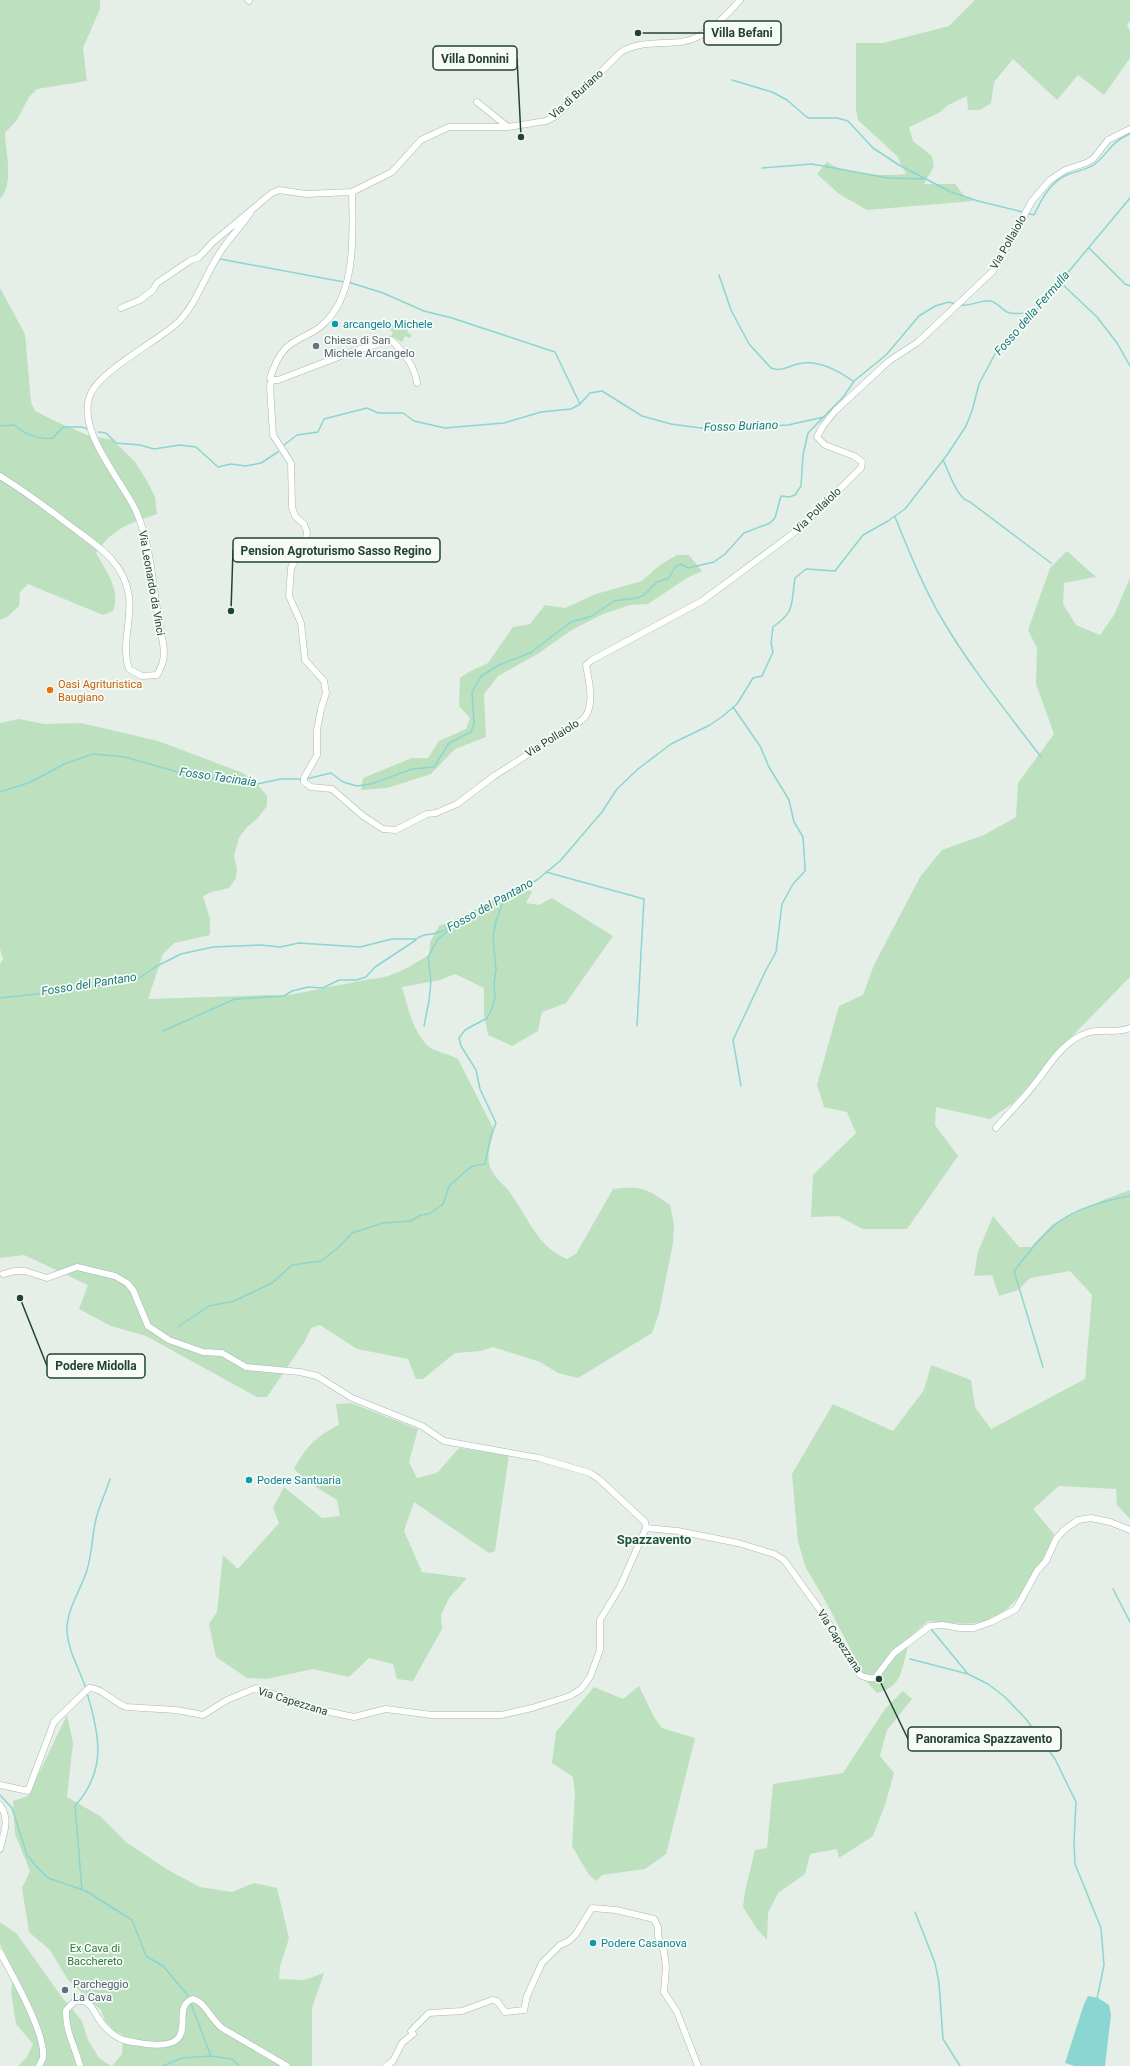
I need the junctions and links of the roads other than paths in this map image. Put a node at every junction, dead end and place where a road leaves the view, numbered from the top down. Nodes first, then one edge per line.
1 (740, 0) edge
2 (477, 102) dead end
3 (508, 128) junction
4 (1130, 129) edge
5 (352, 192) junction
6 (252, 210) junction
7 (121, 308) dead end
8 (272, 380) junction
9 (416, 383) dead end
10 (0, 476) edge
11 (1130, 1028) edge
12 (996, 1128) dead end
13 (3, 1274) dead end
14 (646, 1525) junction
15 (1130, 1530) edge
16 (0, 1785) edge
17 (0, 1805) edge
18 (0, 1849) edge
19 (0, 1952) edge
20 (39, 2066) edge
21 (80, 2066) edge
22 (287, 2066) edge
23 (386, 2066) edge
24 (698, 2066) edge

1 - 3 street, Via di Buriano
2 - 3 street
3 - 5 street, Via di Buriano
4 - 8 street, Via Pollaiolo
5 - 6 street, Via di Buriano
5 - 8 street
6 - 7 street
6 - 10 street, Via Leonardo da Vinci
8 - 9 street
11 - 12 street
13 - 14 street
14 - 15 street, Via Capezzana
14 - 16 street, Via Capezzana
17 - 18 street
19 - 20 street
21 - 22 street
23 - 24 street

